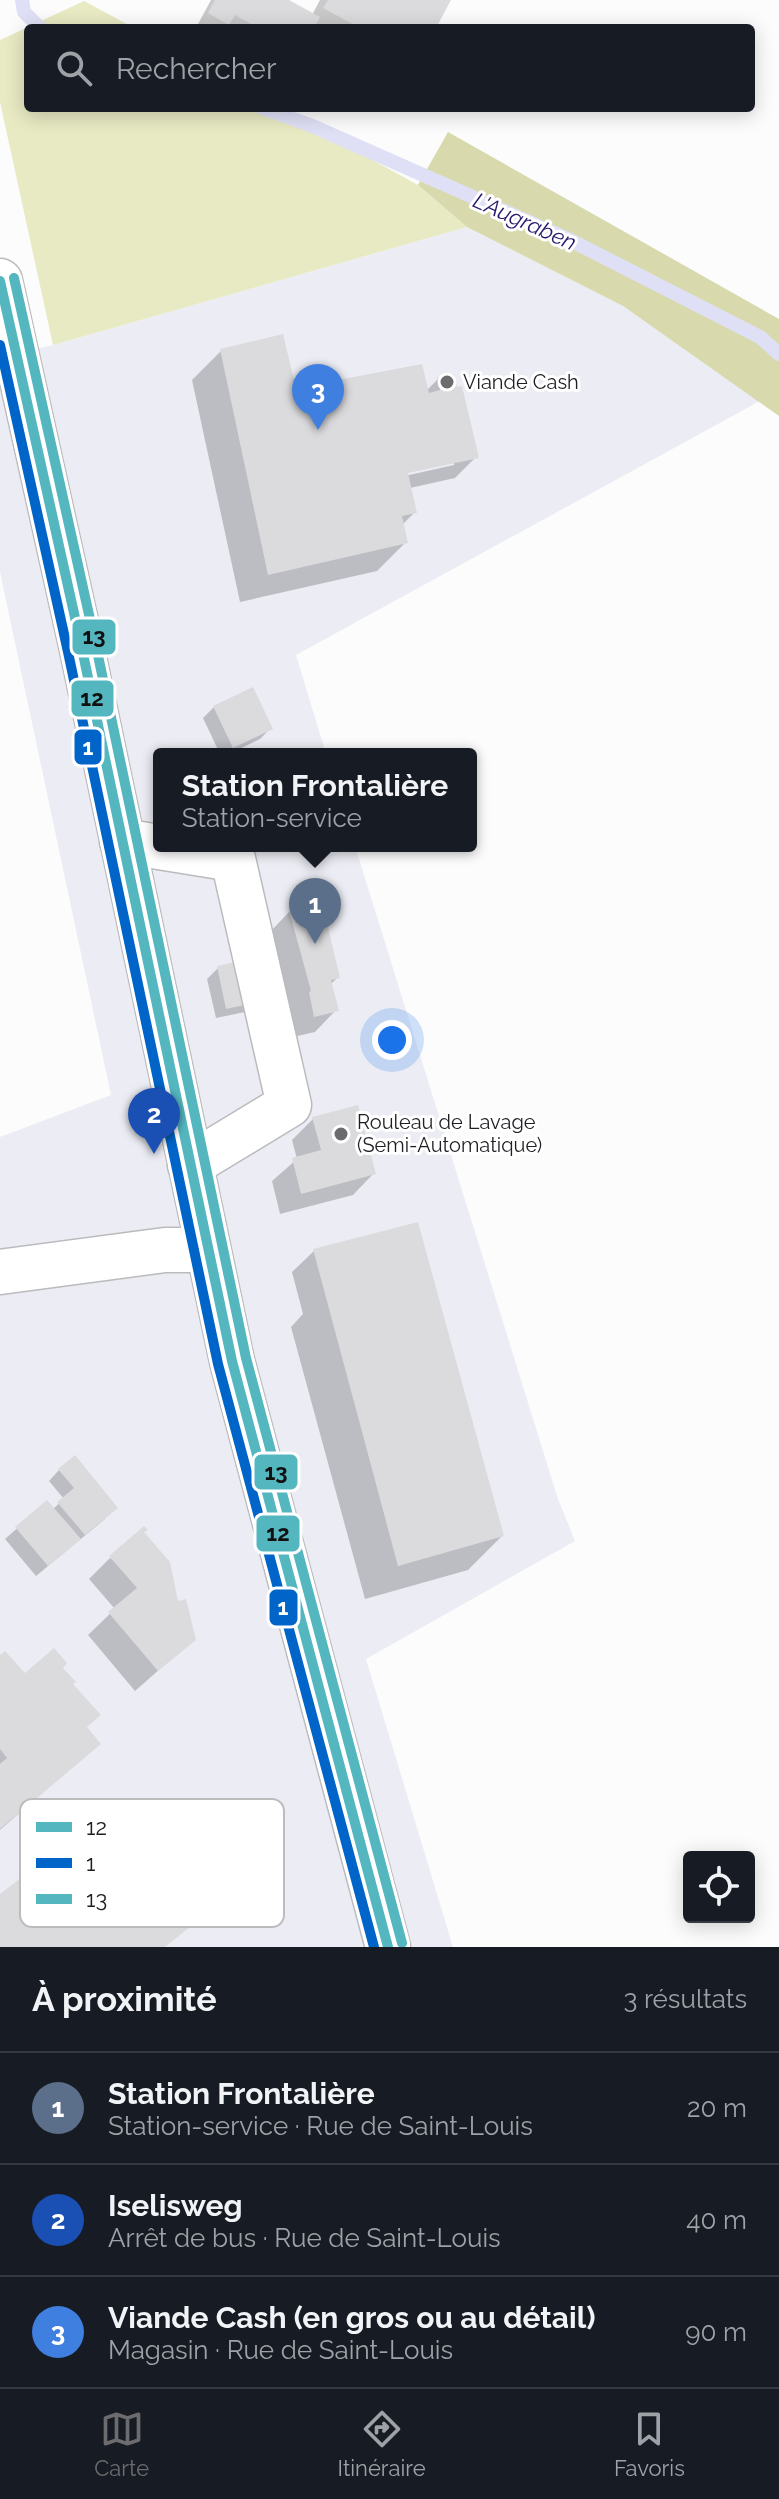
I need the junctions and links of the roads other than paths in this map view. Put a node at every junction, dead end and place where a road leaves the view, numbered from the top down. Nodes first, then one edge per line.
1 (0, 281) edge
2 (122, 841) junction
3 (153, 846) edge
4 (190, 852) edge
5 (190, 1165) junction
6 (207, 1250) junction
7 (0, 1272) edge
8 (388, 1947) edge

1 - 2 main road
2 - 3 main road
2 - 5 main road
4 - 5 main road
5 - 6 main road
6 - 7 main road
6 - 8 main road

